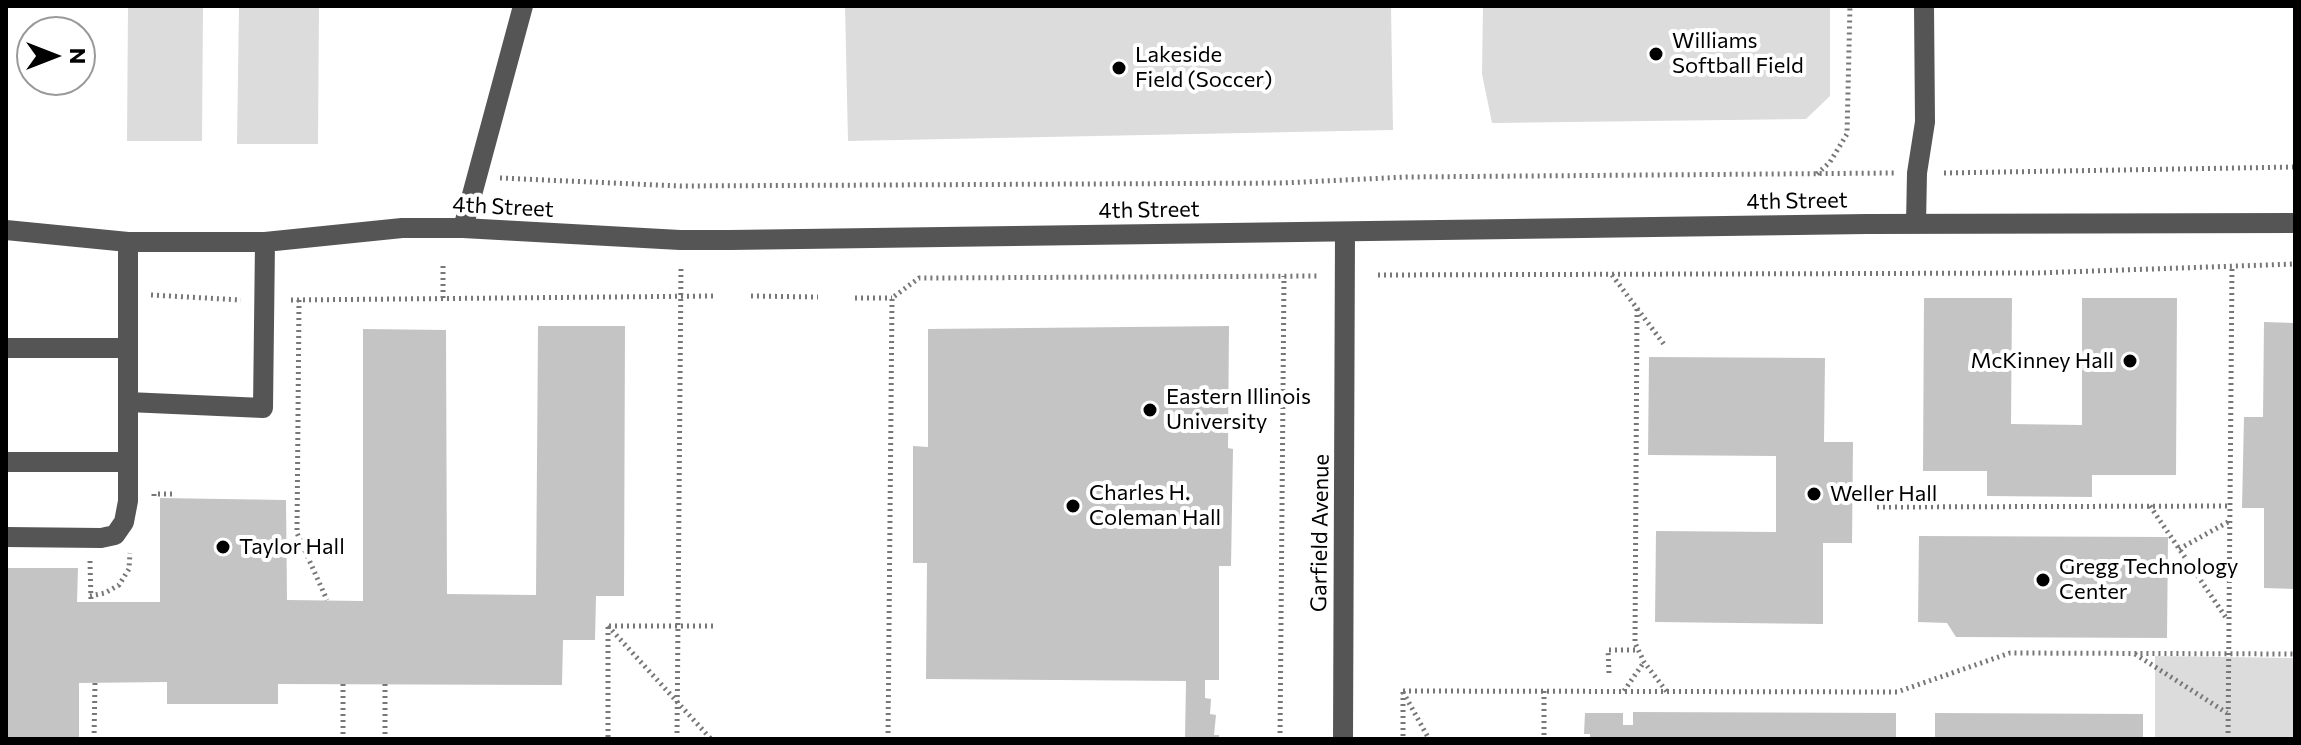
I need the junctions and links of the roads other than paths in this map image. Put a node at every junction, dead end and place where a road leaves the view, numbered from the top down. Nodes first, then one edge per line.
1 (523, 6) edge
2 (1924, 6) edge
3 (2295, 223) edge
4 (1916, 224) junction
5 (463, 228) junction
6 (6, 230) edge
7 (1345, 232) junction
8 (128, 242) junction
9 (265, 242) junction
10 (6, 348) edge
11 (128, 348) junction
12 (128, 402) junction
13 (6, 462) edge
14 (128, 462) junction
15 (6, 537) edge
16 (1343, 739) edge

1 - 5 street
2 - 4 street
3 - 4 street, 4th Street
4 - 7 street, 4th Street
5 - 7 street, 4th Street
5 - 9 street, 4th Street
6 - 8 street, 4th Street
7 - 16 street, Garfield Avenue
8 - 9 street, 4th Street
8 - 11 street
9 - 12 street
10 - 11 street
11 - 12 street
12 - 14 street
13 - 14 street
14 - 15 street

